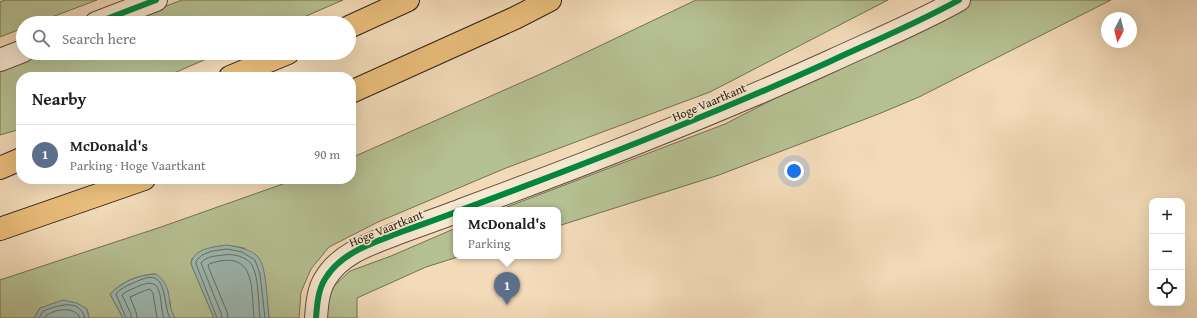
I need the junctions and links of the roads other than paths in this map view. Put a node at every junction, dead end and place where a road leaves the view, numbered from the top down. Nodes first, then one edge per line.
1 (156, 0) edge
2 (408, 0) edge
3 (550, 0) edge
4 (562, 0) edge
5 (959, 0) edge
6 (114, 16) edge
7 (515, 18) junction
8 (356, 24) edge
9 (16, 54) edge
10 (0, 60) edge
11 (271, 60) edge
12 (242, 72) edge
13 (356, 90) edge
14 (16, 161) edge
15 (0, 168) edge
16 (130, 184) edge
17 (469, 207) edge
18 (453, 213) edge
19 (0, 229) edge
20 (316, 318) edge

1 - 6 street
2 - 8 highway
3 - 7 highway
4 - 7 highway
5 - 17 street, Hoge Vaartkant
7 - 13 highway
9 - 10 street
11 - 12 highway
14 - 15 highway
16 - 19 highway
18 - 20 street, Hoge Vaartkant

